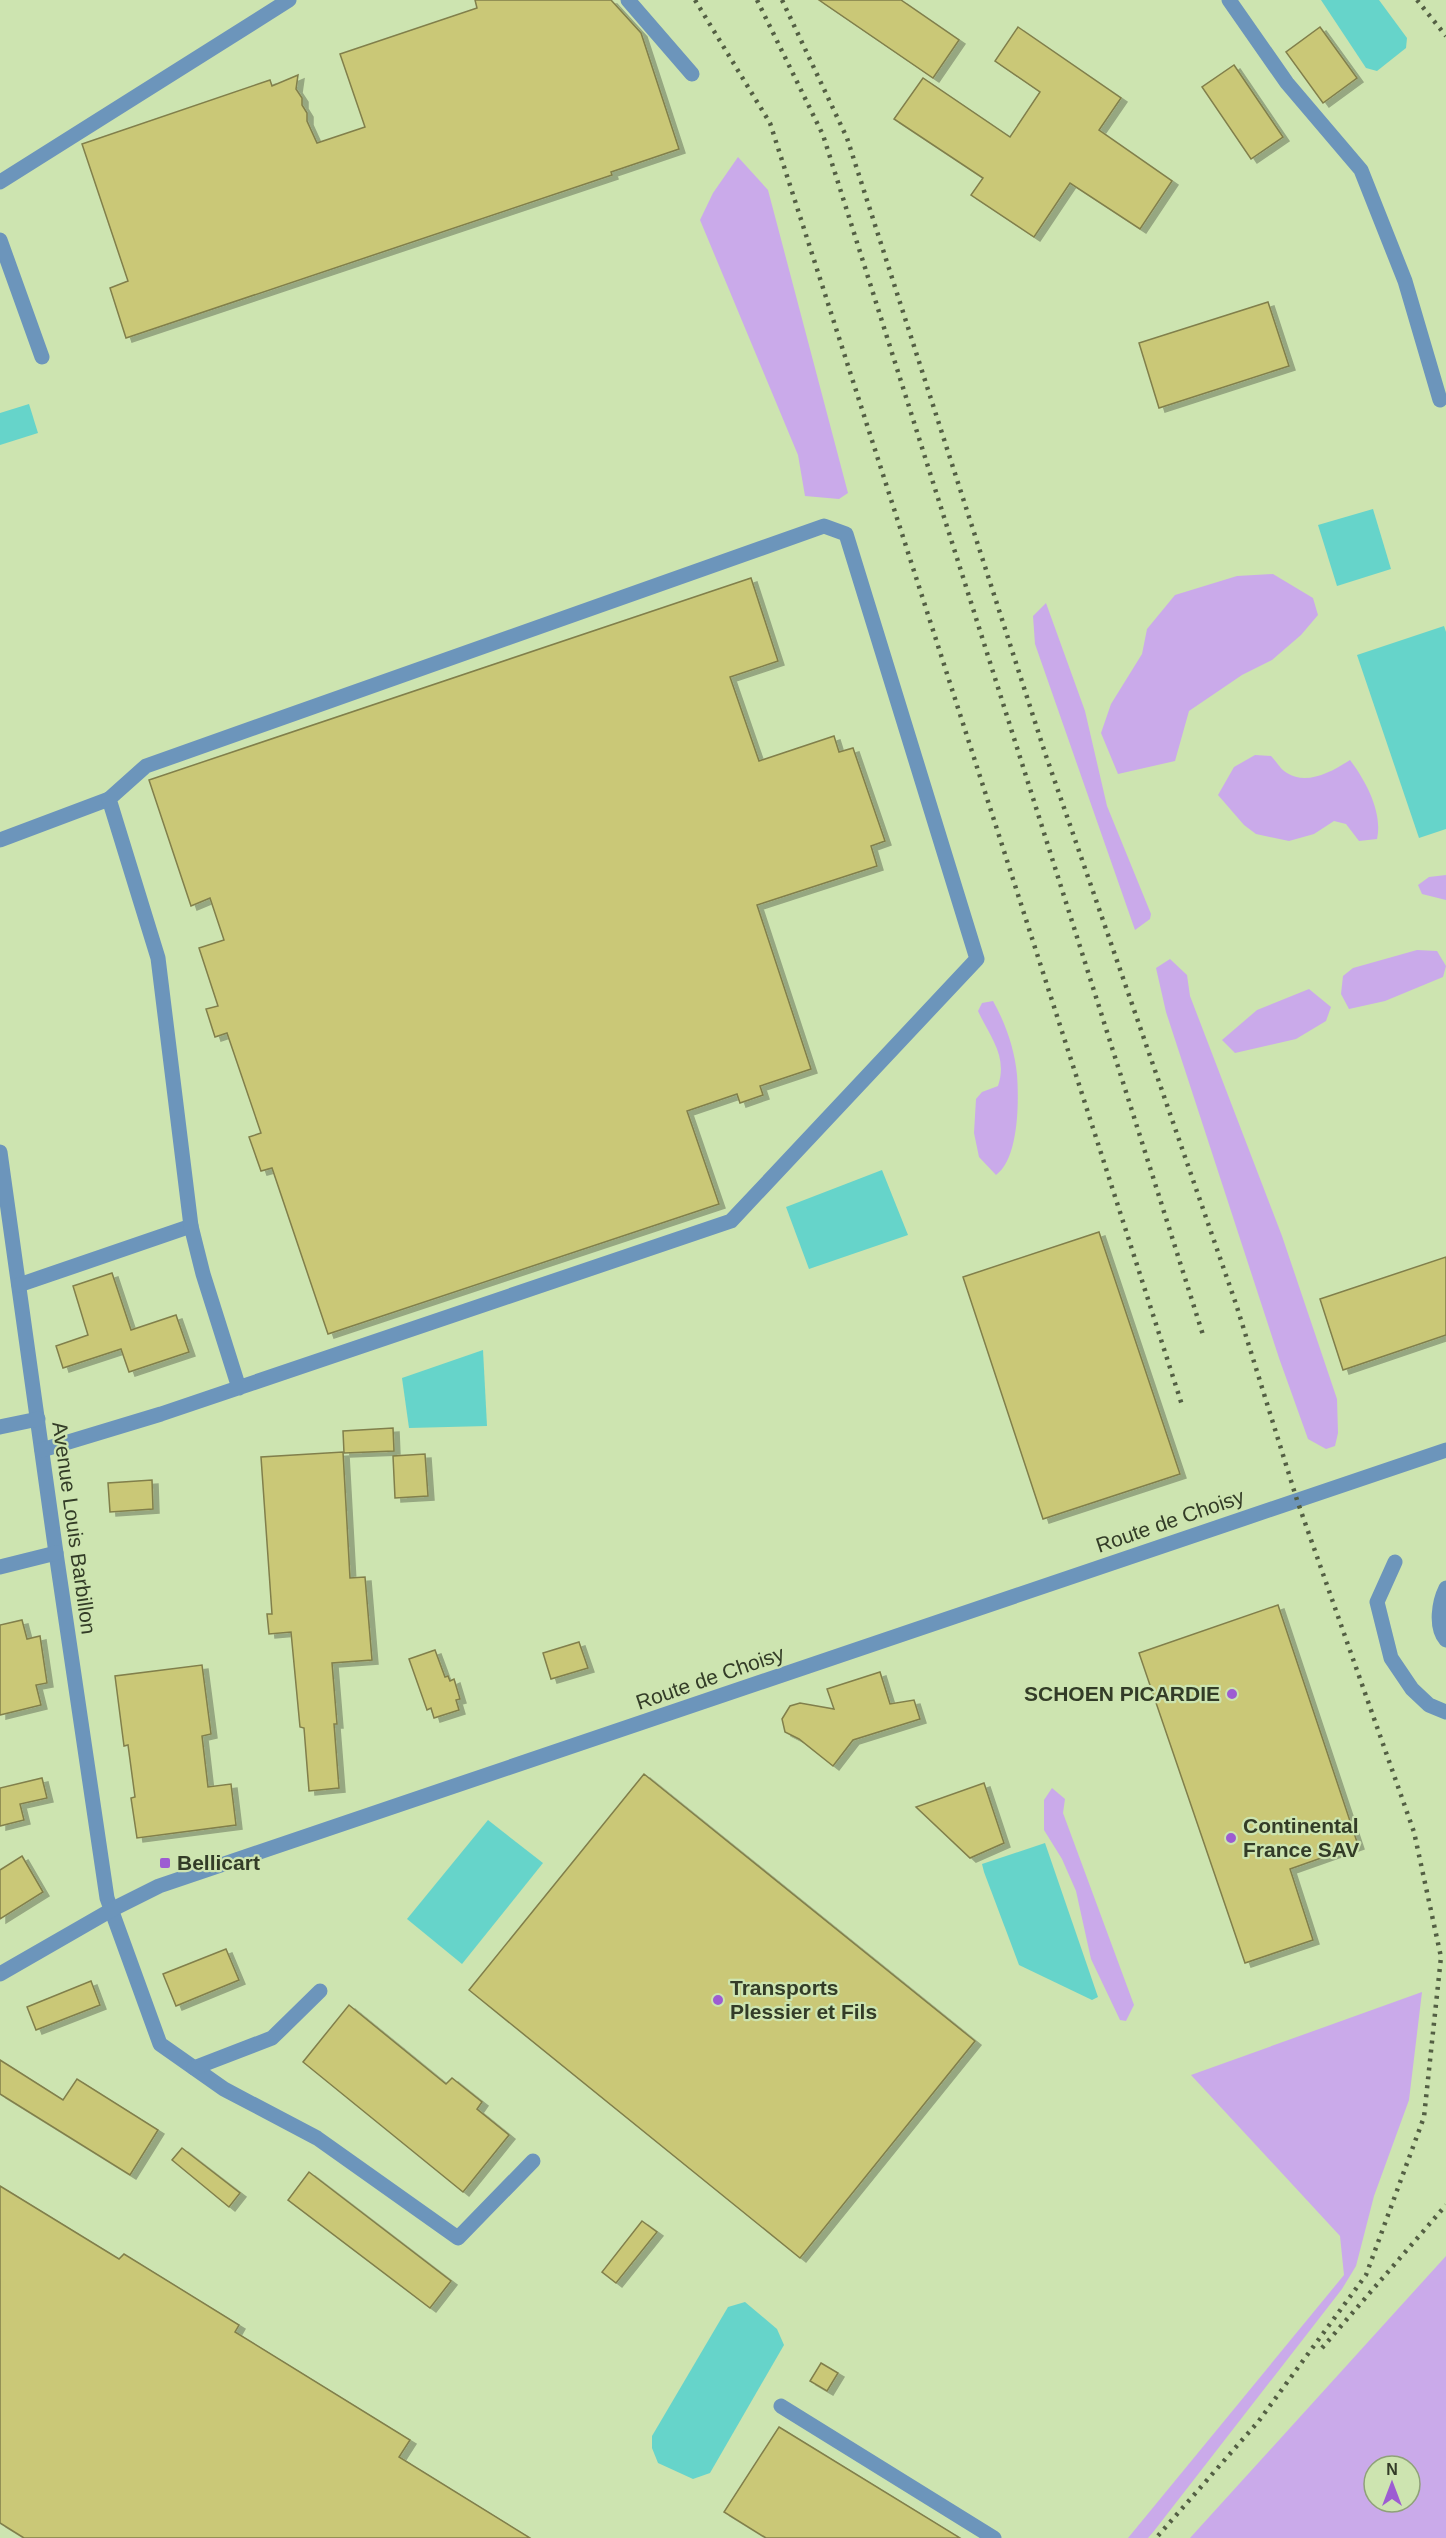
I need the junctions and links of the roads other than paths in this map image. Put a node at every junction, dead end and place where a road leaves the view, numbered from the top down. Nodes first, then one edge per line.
1 (289, 0) edge
2 (628, 0) edge
3 (1229, 0) edge
4 (692, 74) dead end
5 (0, 182) edge
6 (0, 240) edge
7 (42, 357) dead end
8 (1440, 400) dead end
9 (109, 798) junction
10 (0, 840) edge
11 (0, 1152) edge
12 (191, 1226) junction
13 (19, 1285) junction
14 (239, 1388) junction
15 (38, 1419) junction
16 (0, 1427) edge
17 (42, 1450) junction
18 (1446, 1450) edge
19 (56, 1553) junction
20 (1395, 1562) dead end
21 (0, 1567) edge
22 (1446, 1588) edge
23 (1446, 1640) edge
24 (1446, 1712) edge
25 (113, 1909) junction
26 (0, 1974) edge
27 (320, 1991) dead end
28 (195, 2068) junction
29 (533, 2161) dead end
30 (781, 2406) dead end
31 (994, 2538) edge

1 - 5 street
2 - 4 street
3 - 8 street
6 - 7 street
9 - 10 street
9 - 12 street
9 - 14 street
11 - 13 street, Avenue Louis Barbillon
12 - 13 street
12 - 14 street
13 - 15 street, Avenue Louis Barbillon
14 - 17 street
15 - 16 street
15 - 17 street, Avenue Louis Barbillon
17 - 19 street, Avenue Louis Barbillon
18 - 25 street, Route de Choisy
19 - 21 street
19 - 25 street, Avenue Louis Barbillon
20 - 24 street
22 - 23 street
25 - 26 street, Route de Choisy
25 - 28 street, Avenue Louis Barbillon
27 - 28 street
28 - 29 street, Avenue Louis Barbillon
30 - 31 street

